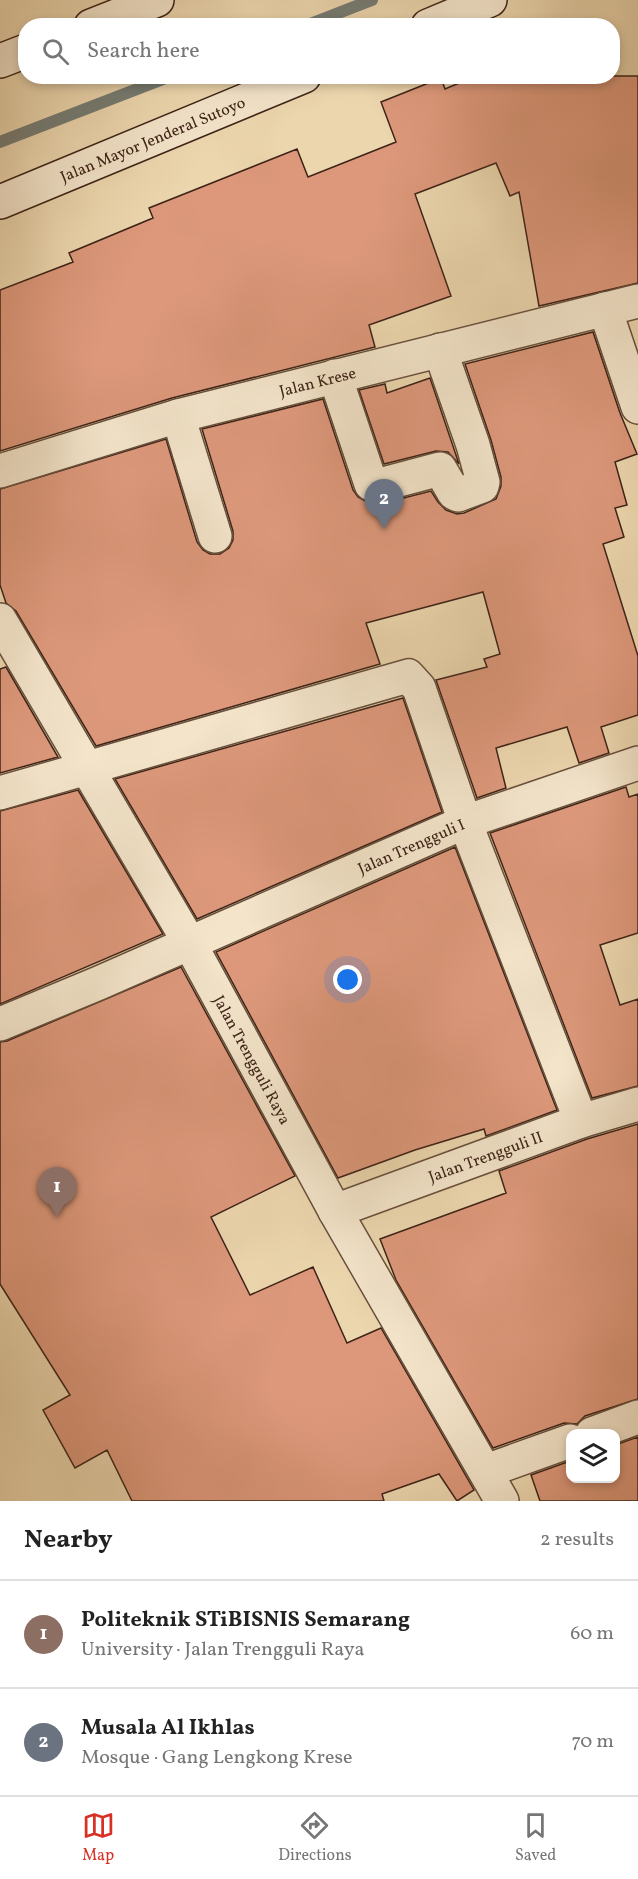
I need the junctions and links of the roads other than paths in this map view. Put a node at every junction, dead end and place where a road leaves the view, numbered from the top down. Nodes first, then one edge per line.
1 (157, 0) edge
2 (490, 0) edge
3 (111, 18) edge
4 (447, 18) edge
5 (285, 84) edge
6 (0, 202) edge
7 (638, 301) edge
8 (605, 309) junction
9 (440, 350) junction
10 (335, 376) junction
11 (638, 407) edge
12 (178, 416) junction
13 (0, 471) edge
14 (215, 536) dead end
15 (0, 620) edge
16 (10, 654) edge
17 (638, 764) edge
18 (87, 769) junction
19 (0, 793) edge
20 (465, 822) junction
21 (189, 942) junction
22 (0, 1024) edge
23 (638, 1104) edge
24 (581, 1120) junction
25 (335, 1211) junction
26 (638, 1417) edge
27 (606, 1429) edge
28 (566, 1442) edge
29 (486, 1471) junction
30 (502, 1501) edge

1 - 3 street
2 - 4 street
5 - 6 street, Jalan Mayor Jenderal Sutoyo
7 - 8 street, Jalan Krese
8 - 9 street, Jalan Krese
8 - 11 street
9 - 10 street, Jalan Krese
9 - 10 street
10 - 12 street, Jalan Krese
12 - 13 street, Jalan Krese
12 - 14 street
15 - 16 street, Jalan Trengguli Raya
16 - 18 street, Jalan Trengguli Raya
17 - 20 street, Jalan Trengguli I
18 - 19 street
18 - 20 street
18 - 21 street, Jalan Trengguli Raya
20 - 21 street, Jalan Trengguli I
20 - 24 street
21 - 22 street, Jalan Trengguli I
21 - 25 street, Jalan Trengguli Raya
23 - 24 street, Jalan Trengguli II
24 - 25 street, Jalan Trengguli II
25 - 29 street, Jalan Trengguli Raya
26 - 27 street
28 - 29 street
29 - 30 street, Jalan Trengguli Raya

